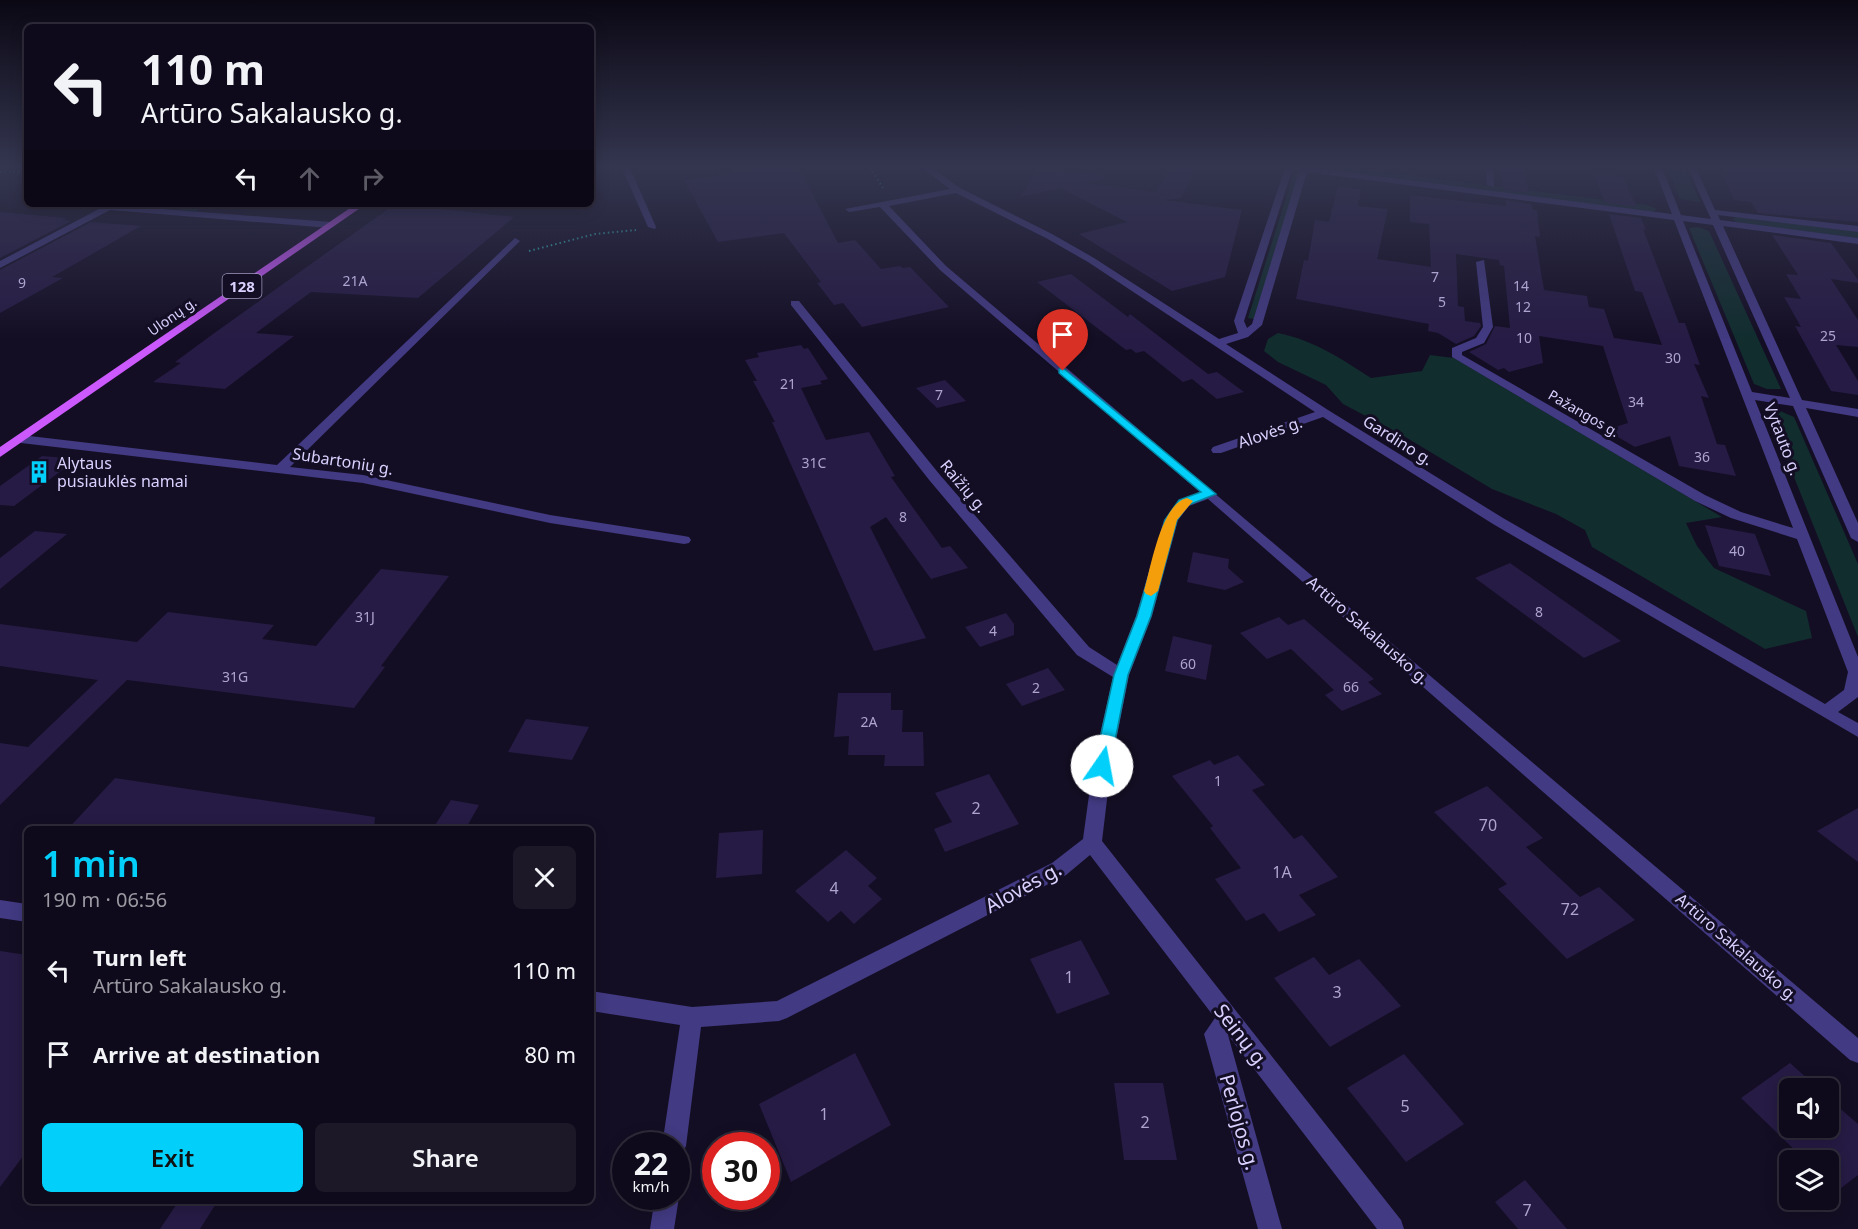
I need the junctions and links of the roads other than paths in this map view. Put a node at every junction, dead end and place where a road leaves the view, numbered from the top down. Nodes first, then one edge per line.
1 (75, 225) edge
2 (331, 225) edge
3 (902, 225) edge
4 (1028, 225) edge
5 (1276, 225) edge
6 (1283, 225) edge
7 (1683, 225) edge
8 (1715, 225) edge
9 (1769, 225) edge
10 (1819, 225) edge
11 (1858, 229) edge
12 (514, 241) dead end
13 (1858, 241) edge
14 (1481, 262) dead end
15 (0, 265) edge
16 (795, 303) dead end
17 (1244, 335) junction
18 (1217, 343) junction
19 (1748, 395) junction
20 (1797, 403) junction
21 (1324, 413) junction
22 (1858, 413) edge
23 (21, 439) junction
24 (1217, 450) dead end
25 (0, 453) edge
26 (282, 468) junction
27 (1210, 494) junction
28 (1803, 536) junction
29 (1858, 538) edge
30 (684, 540) dead end
31 (1121, 675) junction
32 (1826, 712) junction
33 (1858, 731) edge
34 (1092, 843) junction
35 (0, 909) edge
36 (24, 913) edge
37 (594, 1001) edge
38 (692, 1017) junction
39 (1230, 1022) junction
40 (1858, 1052) edge
41 (676, 1132) edge
42 (665, 1210) edge
43 (662, 1229) edge
44 (1270, 1229) edge
45 (1392, 1229) edge

1 - 15 street
2 - 23 main road, Ulonų g. / 128
3 - 27 street, Artūro Sakalausko g.
4 - 18 street, Gardino g.
5 - 17 street
6 - 17 street
7 - 19 street, Vytauto g.
8 - 20 street, Vytauto g.
9 - 13 street
10 - 11 street
12 - 26 street, Subartonių g.
14 - 28 street, Pažangos g.
16 - 31 street, Raižių g.
17 - 18 street
18 - 21 street, Gardino g.
19 - 20 street
19 - 28 street, Vytauto g.
20 - 22 street
20 - 29 street, Vytauto g.
21 - 24 street, Alovės g.
21 - 32 street, Gardino g.
23 - 25 main road, Ulonų g. / 128
23 - 26 street
26 - 30 street, Subartonių g.
27 - 31 street
27 - 40 street, Artūro Sakalausko g.
28 - 32 street, Vytauto g.
31 - 34 street
32 - 33 street, Gardino g.
34 - 38 street, Alovės g.
34 - 39 street, Seinų g.
35 - 36 street
37 - 38 street, Alovės g.
38 - 41 street
39 - 44 street, Perlojos g.
39 - 45 street, Seinų g.
42 - 43 street

